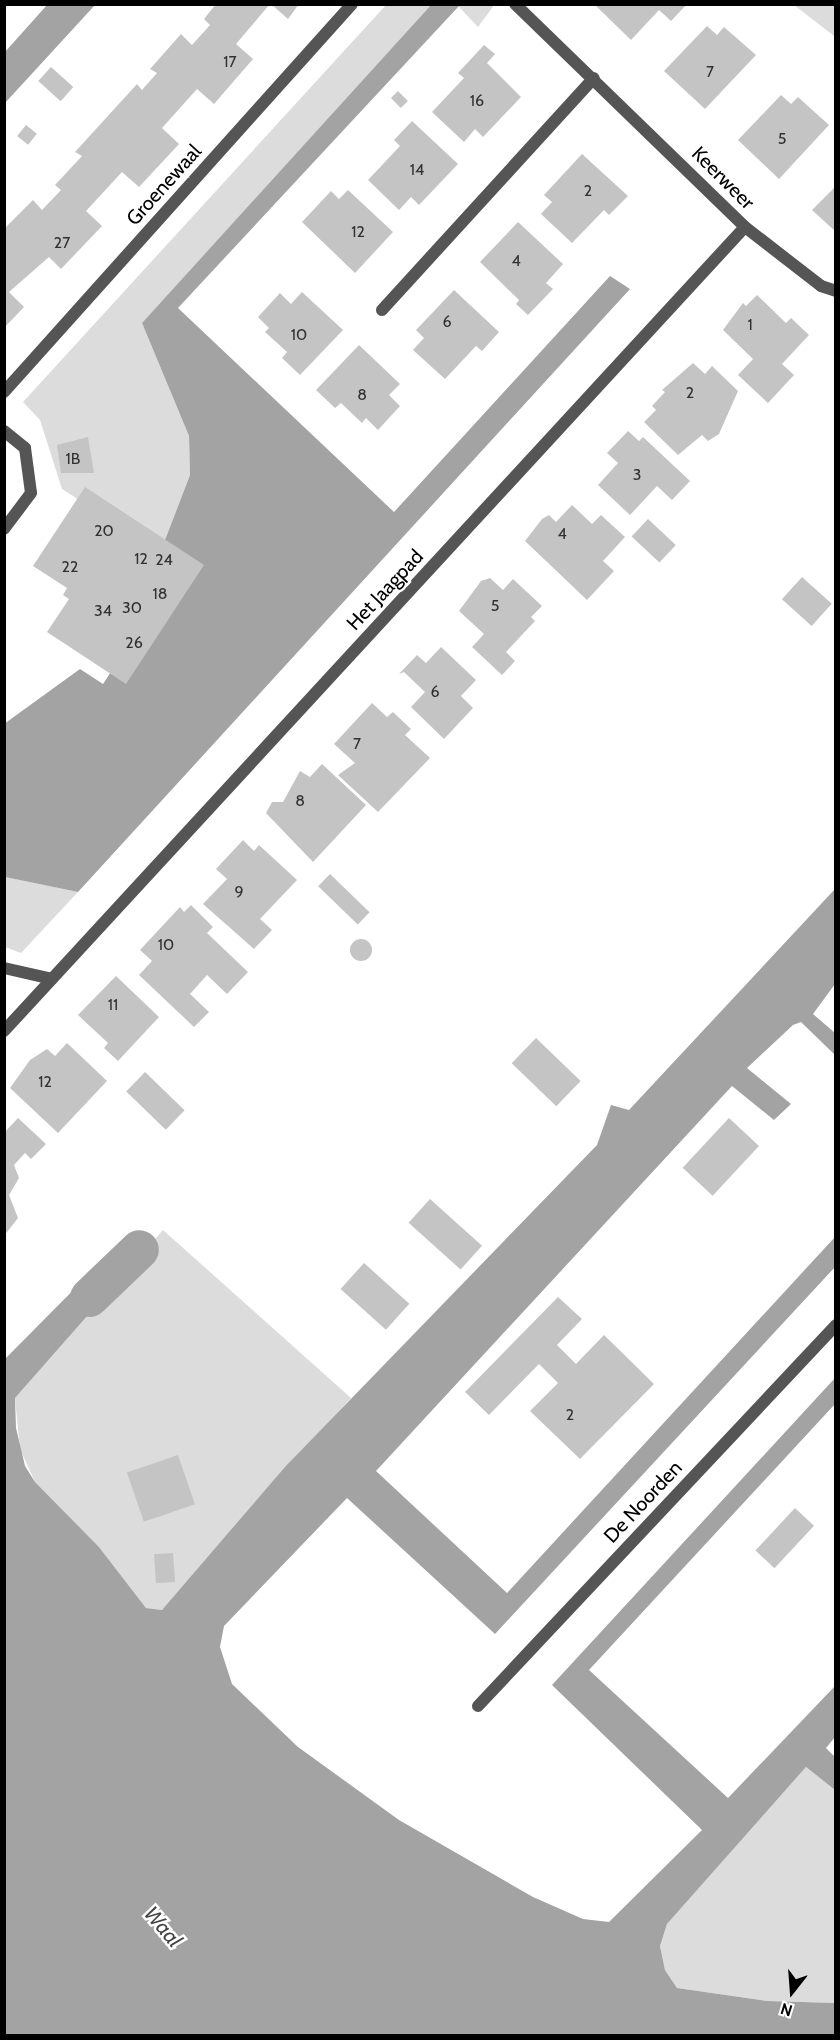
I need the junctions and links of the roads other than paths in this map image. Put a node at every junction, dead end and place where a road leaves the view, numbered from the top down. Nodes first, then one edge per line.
1 (352, 4) edge
2 (515, 4) edge
3 (594, 78) junction
4 (745, 227) junction
5 (836, 291) edge
6 (382, 310) dead end
7 (4, 392) edge
8 (4, 431) edge
9 (4, 529) edge
10 (4, 968) edge
11 (52, 979) junction
12 (4, 1031) edge
13 (836, 1325) edge
14 (478, 1706) dead end

1 - 7 street, Groenewaal
2 - 3 street, Keerweer
3 - 4 street, Keerweer
3 - 6 street
4 - 5 street, Keerweer
4 - 11 street, Het Jaagpad
8 - 9 street
10 - 11 street
11 - 12 street, Het Jaagpad
13 - 14 street, De Noorden

